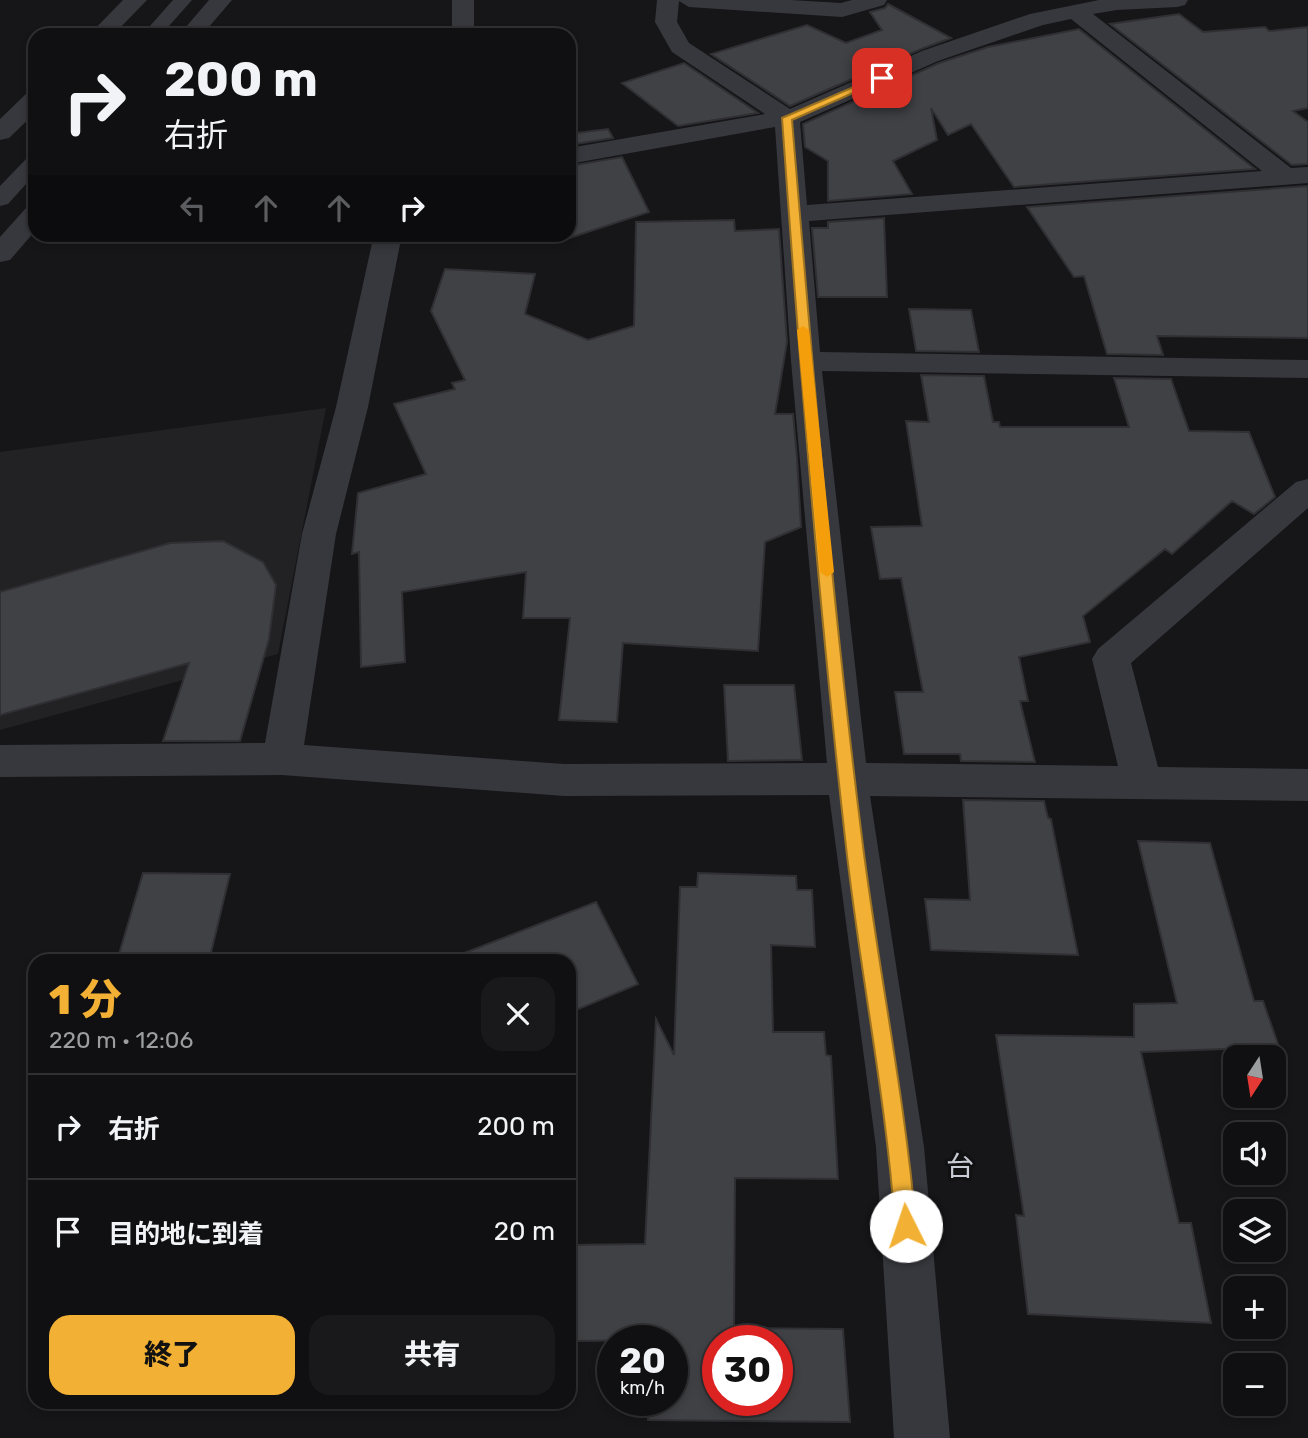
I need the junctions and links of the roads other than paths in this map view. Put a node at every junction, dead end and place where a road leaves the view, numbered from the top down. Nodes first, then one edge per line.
1 (136, 0) edge
2 (183, 0) edge
3 (221, 0) edge
4 (463, 0) edge
5 (668, 0) edge
6 (689, 0) edge
7 (876, 0) edge
8 (1177, 0) edge
9 (1075, 11) junction
10 (107, 28) edge
11 (157, 28) edge
12 (196, 28) edge
13 (463, 28) edge
14 (28, 106) edge
15 (787, 118) junction
16 (0, 133) edge
17 (576, 155) edge
18 (28, 169) edge
19 (1297, 176) edge
20 (0, 200) edge
21 (793, 214) junction
22 (28, 229) edge
23 (386, 242) edge
24 (0, 254) edge
25 (806, 361) junction
26 (1308, 369) edge
27 (1308, 491) edge
28 (282, 760) junction
29 (0, 761) edge
30 (848, 779) junction
31 (1142, 782) junction
32 (1308, 785) edge
33 (922, 1438) edge

1 - 10 street
2 - 11 lane
3 - 12 street
4 - 13 street
5 - 15 street
6 - 7 street
8 - 9 street
9 - 15 street
9 - 19 street
14 - 16 street
15 - 17 street
15 - 21 street
18 - 20 lane
19 - 21 street
21 - 25 street
22 - 24 street
23 - 28 street
25 - 26 street
25 - 30 street
27 - 31 street
28 - 29 street
28 - 30 street
30 - 31 street
30 - 33 street
31 - 32 street

